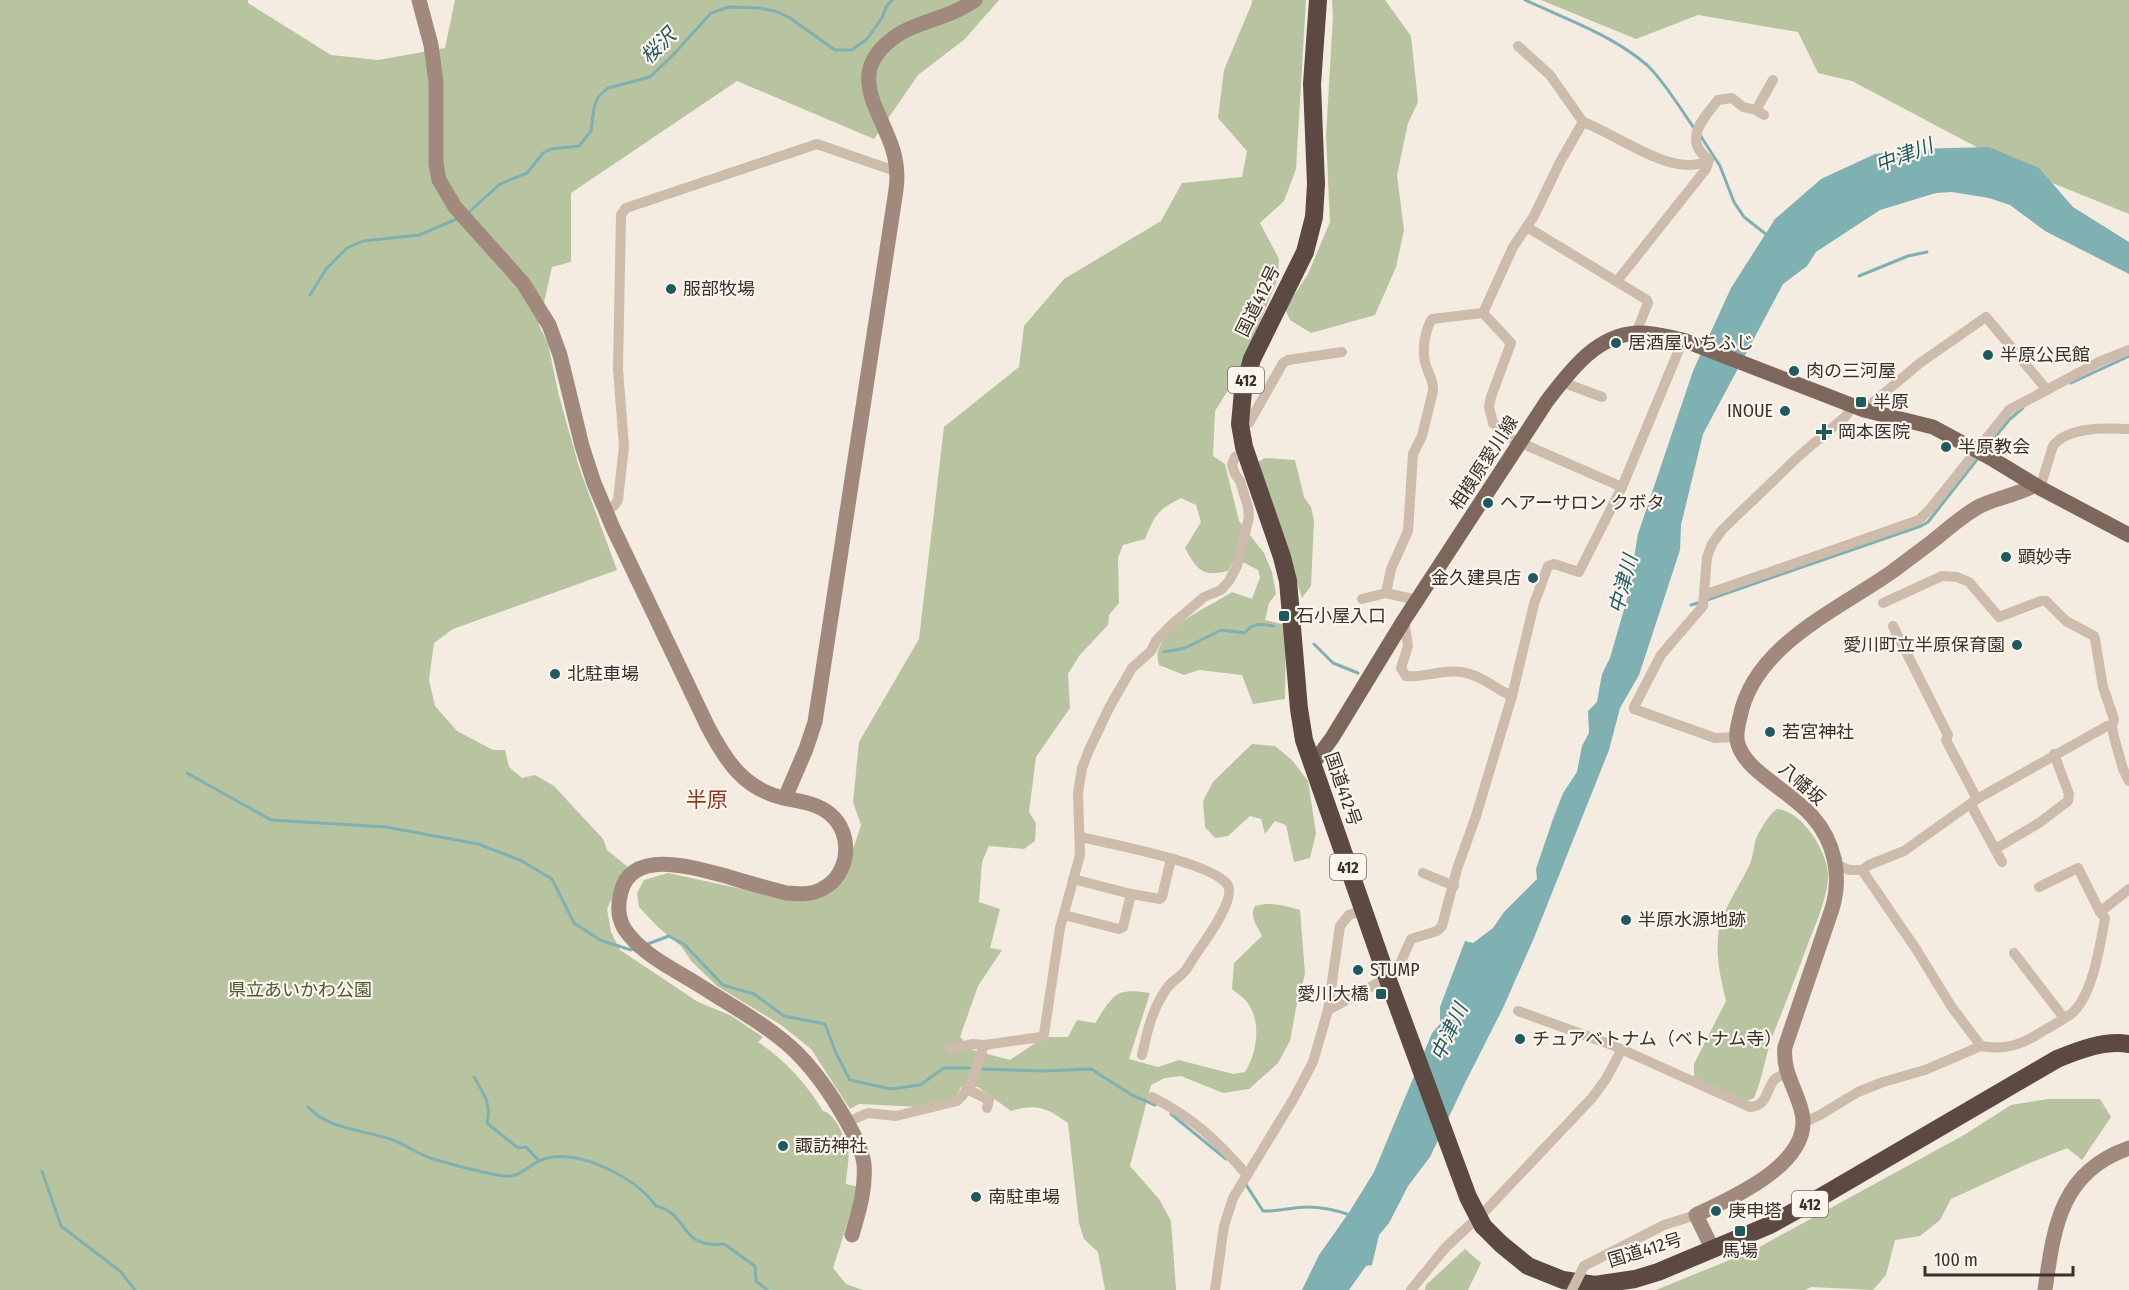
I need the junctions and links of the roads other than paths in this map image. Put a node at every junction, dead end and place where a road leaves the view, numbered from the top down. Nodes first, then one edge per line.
1 (419, 0) edge
2 (975, 0) edge
3 (1318, 0) edge
4 (1518, 46) dead end
5 (1774, 86) dead end
6 (1583, 122) junction
7 (1709, 160) junction
8 (898, 172) junction
9 (1527, 227) junction
10 (1617, 281) junction
11 (1483, 313) junction
12 (1636, 333) junction
13 (1683, 340) junction
14 (2129, 350) edge
15 (1342, 352) dead end
16 (1562, 382) junction
17 (2047, 390) junction
18 (1602, 397) dead end
19 (1858, 408) junction
20 (1240, 424) junction
21 (2129, 429) edge
22 (1521, 443) junction
23 (1976, 450) junction
24 (1246, 453) junction
25 (1622, 487) junction
26 (2038, 487) junction
27 (606, 510) junction
28 (2129, 535) edge
29 (1386, 593) junction
30 (1704, 595) junction
31 (1362, 599) dead end
32 (1418, 600) junction
33 (1883, 603) dead end
34 (1404, 620) junction
35 (1893, 626) dead end
36 (1512, 696) junction
37 (2112, 727) junction
38 (1737, 737) junction
39 (2054, 754) junction
40 (1312, 765) junction
41 (2129, 781) edge
42 (785, 798) junction
43 (1974, 802) junction
44 (1080, 837) junction
45 (1995, 849) junction
46 (1171, 859) junction
47 (2002, 862) dead end
48 (1836, 864) junction
49 (1862, 870) junction
50 (1423, 873) dead end
51 (1073, 879) junction
52 (1454, 886) junction
53 (2039, 887) dead end
54 (2129, 889) edge
55 (1131, 894) junction
56 (1363, 910) junction
57 (2100, 912) junction
58 (1064, 915) junction
59 (2014, 953) dead end
60 (1328, 1010) junction
61 (1518, 1011) dead end
62 (2064, 1017) junction
63 (2129, 1044) edge
64 (984, 1045) junction
65 (1981, 1046) junction
66 (951, 1049) dead end
67 (1622, 1049) junction
68 (1142, 1054) dead end
69 (1787, 1073) junction
70 (967, 1089) junction
71 (1152, 1096) dead end
72 (987, 1108) dead end
73 (847, 1122) junction
74 (1803, 1123) junction
75 (2129, 1148) edge
76 (1247, 1175) junction
77 (1696, 1215) junction
78 (852, 1235) dead end
79 (1713, 1250) junction
80 (1215, 1290) edge
81 (1411, 1290) edge
82 (1572, 1290) edge
83 (2044, 1290) edge

1 - 27 street
2 - 8 street
3 - 20 highway, 国道412号 / 412
4 - 6 street
5 - 7 street
6 - 7 street
6 - 9 street
7 - 10 street
8 - 27 street
8 - 42 street
9 - 10 street
9 - 11 street
10 - 12 street
11 - 22 street
11 - 29 street
12 - 13 main road, 相模原愛川線
12 - 16 main road, 相模原愛川線
13 - 19 main road, 相模原愛川線
13 - 25 street
14 - 17 street
15 - 20 street
16 - 18 street
16 - 22 main road, 相模原愛川線
17 - 19 street
17 - 23 street
19 - 23 main road
19 - 30 street
20 - 24 highway, 国道412号 / 412
21 - 26 street
22 - 25 street
22 - 32 main road, 相模原愛川線
23 - 26 main road
23 - 30 street
24 - 40 highway, 国道412号 / 412
24 - 44 street
25 - 36 street
26 - 28 main road
26 - 38 street
27 - 42 street
29 - 31 street
29 - 32 street
30 - 38 street
32 - 34 main road, 相模原愛川線
33 - 37 street
34 - 36 street
34 - 40 main road, 相模原愛川線
35 - 43 street
36 - 52 street
37 - 39 street
37 - 41 street
38 - 48 street, 八幡坂
39 - 43 street
39 - 45 street
40 - 56 highway, 国道412号 / 412
42 - 73 street
43 - 45 street
43 - 49 street
44 - 46 street
44 - 51 street
45 - 47 street
46 - 55 street
46 - 68 street
48 - 49 street
48 - 69 street
49 - 65 street
50 - 52 street
51 - 55 street
51 - 58 street
52 - 60 street
53 - 57 street
54 - 57 street
55 - 58 street
56 - 60 street
56 - 79 highway, 国道412号 / 412, bridge
57 - 62 street
58 - 64 street
59 - 62 street
60 - 76 street
61 - 67 street
62 - 65 street
63 - 79 highway, 国道412号 / 412
64 - 66 street
64 - 70 street
65 - 74 street
67 - 69 street
67 - 81 street
69 - 74 street
70 - 72 street
70 - 73 street
71 - 76 street
73 - 78 street
74 - 77 street
75 - 83 street
76 - 80 street
77 - 79 street
77 - 82 street, bridge

